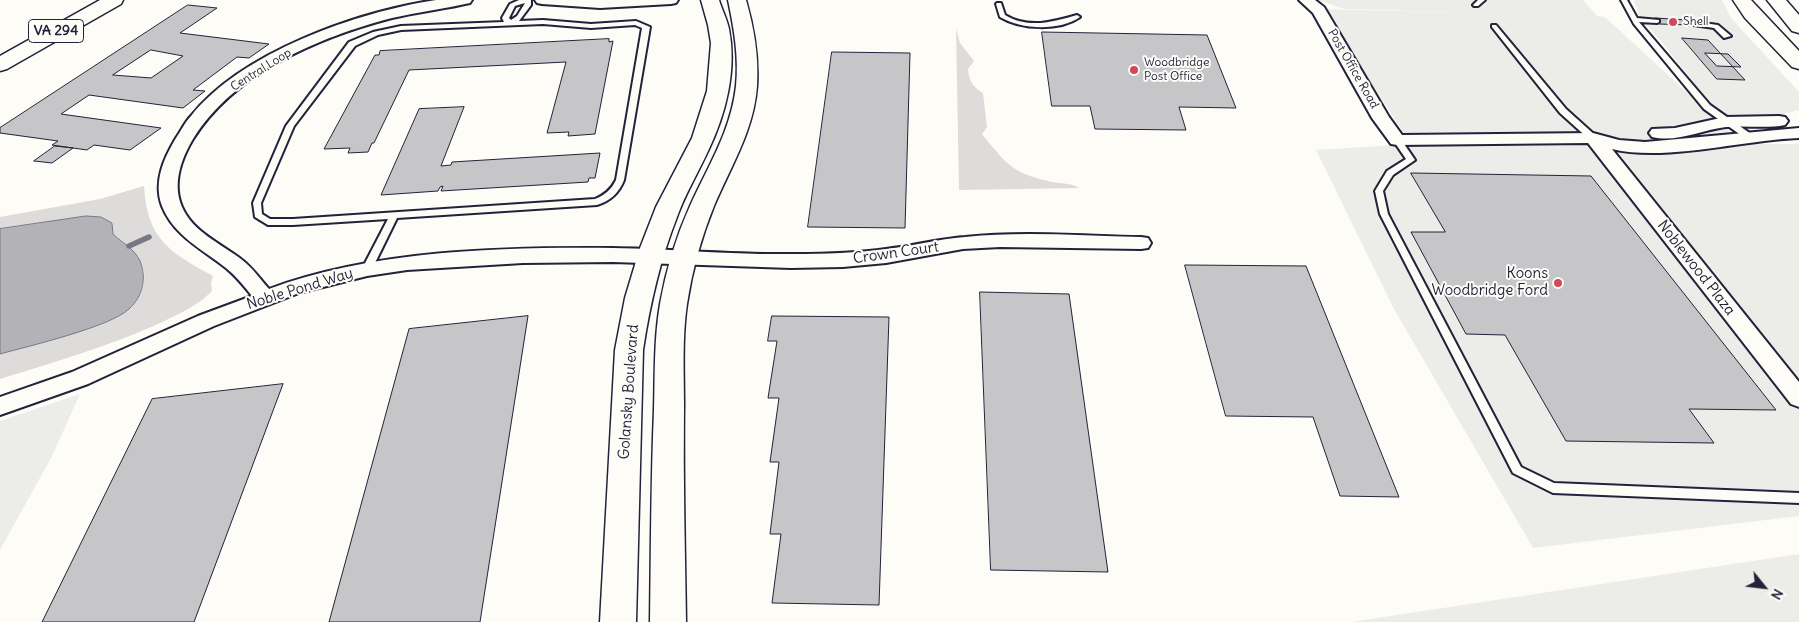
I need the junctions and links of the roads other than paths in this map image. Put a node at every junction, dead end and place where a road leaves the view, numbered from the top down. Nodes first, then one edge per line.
1 (87, 0) edge
2 (114, 0) edge
3 (465, 0) edge
4 (526, 0) edge
5 (542, 0) edge
6 (671, 0) edge
7 (710, 0) edge
8 (737, 0) edge
9 (1306, 0) edge
10 (1482, 0) edge
11 (1624, 0) edge
12 (1742, 0) edge
13 (1776, 0) edge
14 (999, 4) dead end
15 (1476, 5) dead end
16 (1076, 17) dead end
17 (1634, 20) junction
18 (1657, 21) dead end
19 (1690, 23) dead end
20 (510, 24) junction
21 (1494, 26) dead end
22 (1799, 27) edge
23 (1727, 36) dead end
24 (0, 48) edge
25 (1799, 63) edge
26 (0, 65) edge
27 (1799, 121) edge
28 (1725, 122) junction
29 (1799, 133) edge
30 (1748, 136) junction
31 (1593, 138) junction
32 (1397, 140) junction
33 (394, 215) junction
34 (1141, 243) dead end
35 (650, 256) junction
36 (684, 257) junction
37 (367, 270) junction
38 (265, 298) junction
39 (1799, 398) edge
40 (0, 406) edge
41 (1799, 498) edge
42 (618, 622) edge
43 (668, 622) edge

1 - 24 main road, VA 294
2 - 26 main road, VA 294
3 - 38 street, Central Loop
4 - 20 lane
4 - 20 lane
5 - 6 street
7 - 35 main road, Golansky Boulevard
8 - 36 main road
9 - 32 street, Post Office Road
10 - 15 lane
11 - 17 lane
12 - 25 main road
13 - 22 main road
14 - 16 lane
17 - 18 lane
17 - 28 lane
19 - 23 lane
20 - 33 lane
20 - 33 lane
21 - 31 lane
27 - 28 street
28 - 30 lane
28 - 31 street
29 - 30 street
30 - 31 street
31 - 32 street
31 - 39 street, Noblewood Plaza
32 - 41 lane
33 - 37 lane
34 - 36 street, Crown Court
35 - 36 street, Crown Court
35 - 37 street, Noble Pond Way
35 - 42 main road, Golansky Boulevard
36 - 43 main road
37 - 38 street, Noble Pond Way
38 - 40 street, Noble Pond Way

